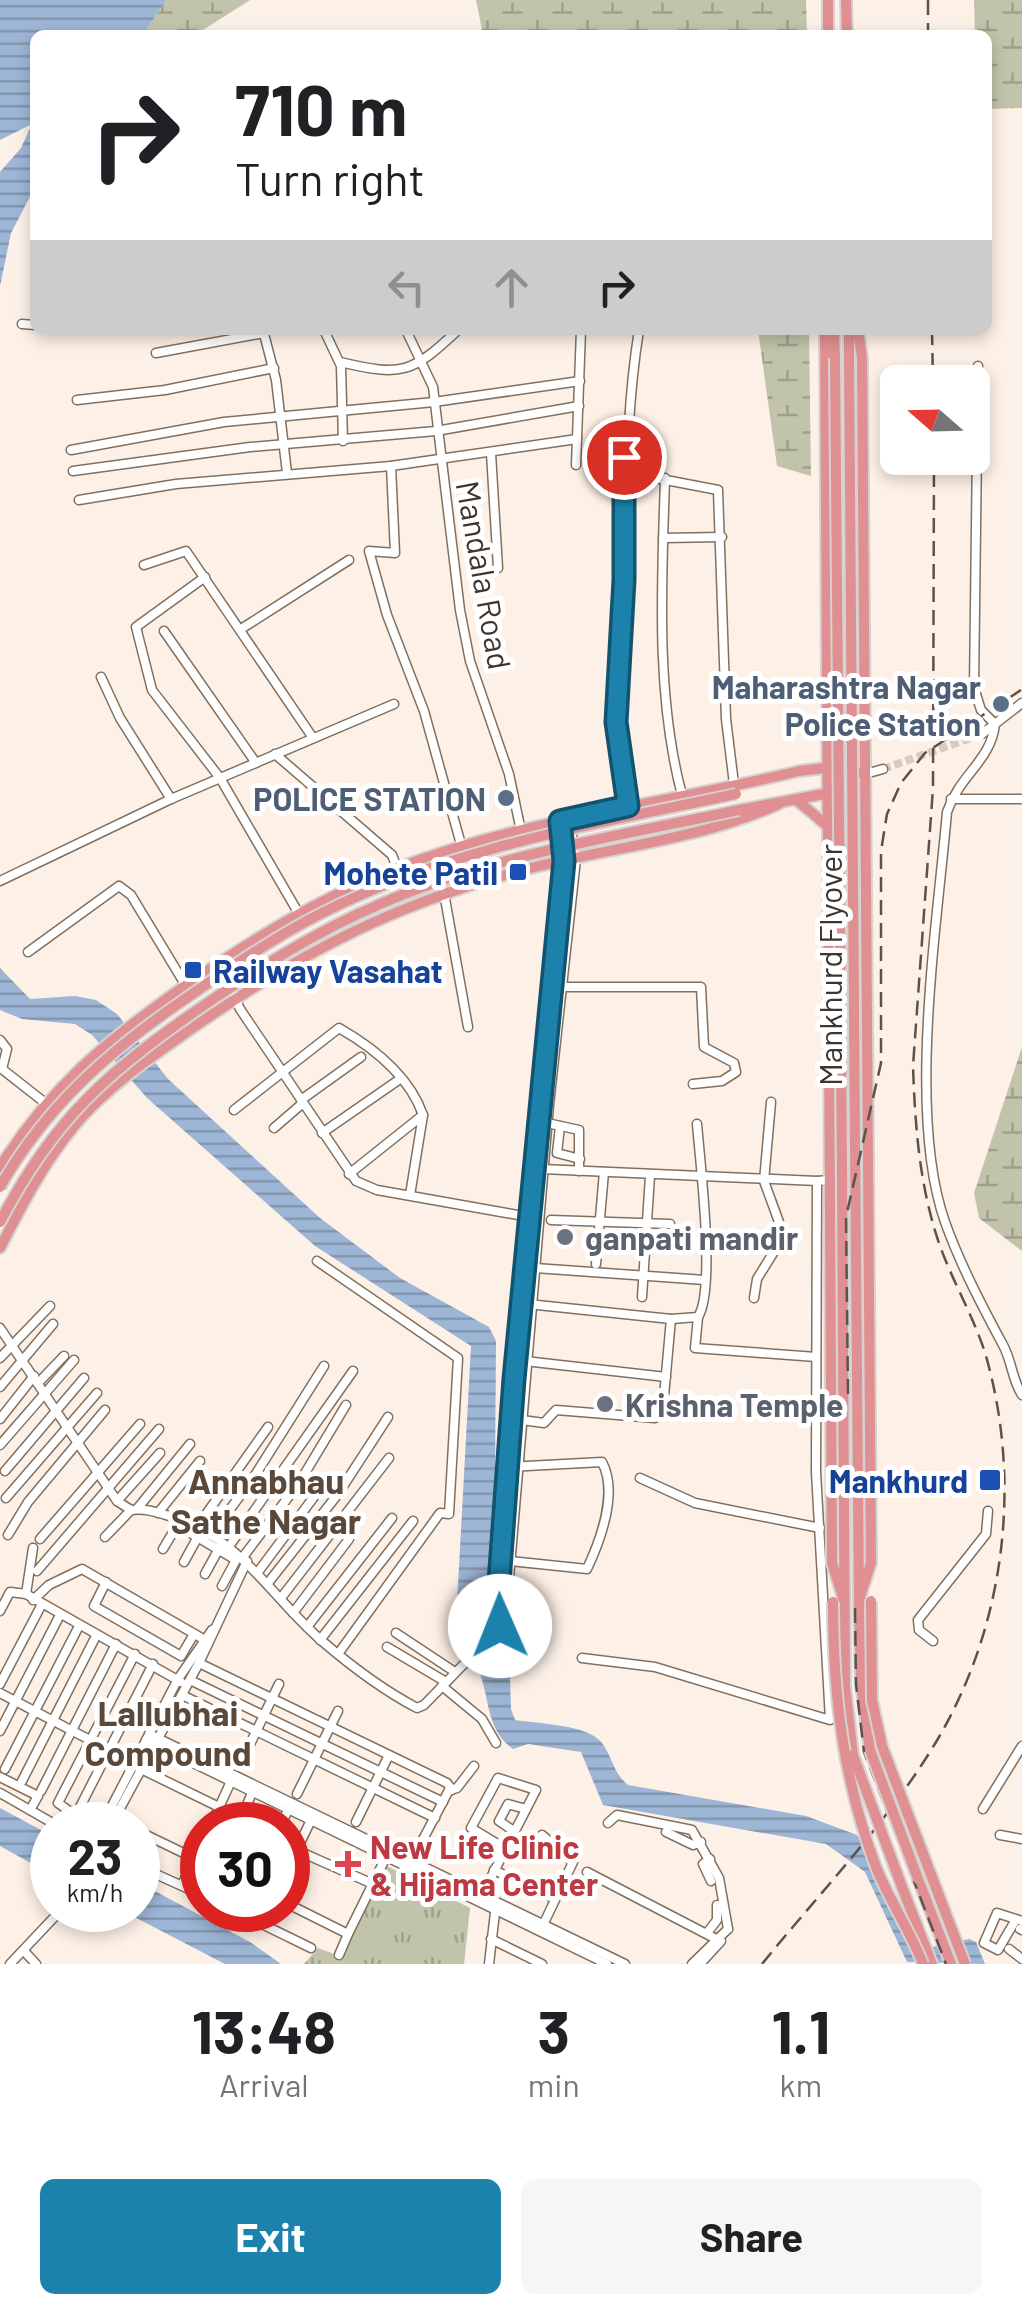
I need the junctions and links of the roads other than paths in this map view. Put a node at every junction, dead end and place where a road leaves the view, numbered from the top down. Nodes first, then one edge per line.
1 (828, 0) edge
2 (846, 0) edge
3 (828, 30) edge
4 (846, 30) edge
5 (22, 324) dead end
6 (30, 324) edge
7 (244, 335) edge
8 (264, 335) edge
9 (326, 335) edge
10 (409, 335) edge
11 (453, 335) edge
12 (581, 335) edge
13 (638, 335) edge
14 (825, 335) edge
15 (834, 335) edge
16 (849, 335) edge
17 (859, 335) edge
18 (156, 353) dead end
19 (340, 362) junction
20 (425, 363) junction
21 (274, 368) junction
22 (580, 381) junction
23 (77, 400) dead end
24 (434, 402) junction
25 (579, 406) junction
26 (342, 412) junction
27 (281, 416) junction
28 (436, 431) junction
29 (577, 439) junction
30 (342, 442) junction
31 (284, 447) junction
32 (70, 450) dead end
33 (491, 453) junction
34 (438, 459) junction
35 (576, 465) dead end
36 (391, 466) junction
37 (73, 471) dead end
38 (287, 472) junction
39 (624, 472) junction
40 (977, 475) edge
41 (665, 478) junction
42 (79, 500) dead end
43 (722, 536) junction
44 (664, 538) junction
45 (349, 560) dead end
46 (144, 565) dead end
47 (498, 568) dead end
48 (205, 577) junction
49 (240, 629) junction
50 (164, 631) dead end
51 (102, 677) dead end
52 (1022, 703) edge
53 (394, 704) dead end
54 (995, 724) junction
55 (982, 734) tunnel mouth
56 (314, 738) junction
57 (274, 754) junction
58 (256, 763) junction
59 (825, 768) junction
60 (883, 769) tunnel mouth
61 (852, 772) junction
62 (865, 774) junction
63 (218, 779) junction
64 (735, 789) junction
65 (682, 795) junction
66 (826, 796) junction
67 (171, 799) junction
68 (951, 800) junction
69 (1022, 800) edge
70 (798, 802) junction
71 (779, 804) junction
72 (628, 806) junction
73 (564, 820) junction
74 (826, 825) junction
75 (521, 831) junction
76 (462, 848) junction
77 (570, 860) junction
78 (397, 868) junction
79 (0, 882) edge
80 (444, 893) junction
81 (299, 914) junction
82 (28, 952) dead end
83 (219, 963) junction
84 (186, 986) junction
85 (552, 986) junction
86 (562, 987) junction
87 (238, 997) junction
88 (468, 1028) dead end
89 (552, 1037) junction
90 (0, 1040) edge
91 (360, 1057) dead end
92 (282, 1071) junction
93 (400, 1079) junction
94 (693, 1084) dead end
95 (44, 1102) junction
96 (302, 1102) junction
97 (770, 1102) dead end
98 (234, 1110) dead end
99 (544, 1111) junction
100 (424, 1114) junction
101 (547, 1124) junction
102 (697, 1124) dead end
103 (560, 1126) junction
104 (274, 1128) dead end
105 (322, 1132) junction
106 (580, 1159) junction
107 (829, 1166) junction
108 (0, 1167) edge
109 (539, 1169) junction
110 (579, 1171) junction
111 (604, 1172) junction
112 (350, 1174) junction
113 (650, 1176) junction
114 (702, 1178) junction
115 (823, 1180) junction
116 (764, 1181) junction
117 (0, 1184) edge
118 (410, 1195) junction
119 (27, 1196) junction
120 (842, 1205) junction
121 (534, 1218) junction
122 (551, 1220) dead end
123 (0, 1222) edge
124 (598, 1224) junction
125 (646, 1224) junction
126 (670, 1224) dead end
127 (0, 1248) edge
128 (317, 1261) dead end
129 (596, 1264) dead end
130 (535, 1268) junction
131 (643, 1276) junction
132 (705, 1280) junction
133 (642, 1297) dead end
134 (754, 1298) dead end
135 (527, 1304) junction
136 (50, 1306) dead end
137 (698, 1316) junction
138 (670, 1319) junction
139 (52, 1324) dead end
140 (0, 1328) edge
141 (824, 1342) junction
142 (12, 1343) junction
143 (64, 1356) dead end
144 (816, 1357) junction
145 (0, 1358) edge
146 (24, 1358) junction
147 (74, 1360) dead end
148 (516, 1360) junction
149 (528, 1360) junction
150 (324, 1366) dead end
151 (353, 1371) dead end
152 (666, 1377) junction
153 (84, 1378) dead end
154 (36, 1379) junction
155 (514, 1384) junction
156 (525, 1384) junction
157 (0, 1387) edge
158 (45, 1392) junction
159 (97, 1393) dead end
160 (1022, 1395) edge
161 (346, 1405) dead end
162 (56, 1409) junction
163 (104, 1410) dead end
164 (388, 1417) dead end
165 (0, 1419) edge
166 (522, 1420) junction
167 (66, 1424) junction
168 (140, 1424) dead end
169 (268, 1427) dead end
170 (158, 1429) dead end
171 (76, 1441) junction
172 (190, 1444) dead end
173 (0, 1445) edge
174 (160, 1454) dead end
175 (389, 1458) dead end
176 (200, 1461) dead end
177 (508, 1467) junction
178 (520, 1468) junction
179 (4, 1470) dead end
180 (96, 1473) junction
181 (640, 1478) dead end
182 (322, 1486) dead end
183 (106, 1490) junction
184 (6, 1498) dead end
185 (117, 1501) junction
186 (134, 1510) junction
187 (988, 1512) dead end
188 (158, 1513) junction
189 (392, 1518) dead end
190 (413, 1521) dead end
191 (178, 1523) junction
192 (820, 1528) junction
193 (199, 1531) junction
194 (212, 1533) junction
195 (8, 1535) dead end
196 (105, 1538) dead end
197 (502, 1538) junction
198 (40, 1539) dead end
199 (348, 1539) dead end
200 (512, 1540) junction
201 (224, 1545) junction
202 (32, 1548) dead end
203 (164, 1549) dead end
204 (245, 1559) junction
205 (506, 1561) junction
206 (184, 1562) dead end
207 (838, 1563) junction
208 (865, 1563) junction
209 (37, 1572) dead end
210 (258, 1572) junction
211 (235, 1573) junction
212 (205, 1574) dead end
213 (106, 1582) junction
214 (268, 1583) junction
215 (222, 1586) dead end
216 (281, 1598) junction
217 (34, 1600) junction
218 (865, 1600) junction
219 (838, 1602) junction
220 (0, 1611) edge
221 (293, 1613) junction
222 (60, 1614) junction
223 (307, 1626) junction
224 (78, 1628) dead end
225 (396, 1632) dead end
226 (96, 1636) dead end
227 (202, 1638) junction
228 (320, 1640) junction
229 (933, 1641) dead end
230 (116, 1644) junction
231 (387, 1647) dead end
232 (135, 1654) junction
233 (338, 1654) junction
234 (582, 1658) dead end
235 (199, 1663) junction
236 (153, 1664) junction
237 (455, 1672) junction
238 (178, 1679) junction
239 (0, 1684) edge
240 (279, 1684) dead end
241 (444, 1684) junction
242 (186, 1687) junction
243 (0, 1693) edge
244 (272, 1698) junction
245 (15, 1701) junction
246 (34, 1711) junction
247 (338, 1712) dead end
248 (264, 1716) junction
249 (52, 1720) junction
250 (331, 1727) junction
251 (0, 1731) edge
252 (72, 1731) junction
253 (256, 1731) junction
254 (152, 1739) junction
255 (90, 1740) junction
256 (496, 1743) dead end
257 (322, 1744) junction
258 (1022, 1746) edge
259 (109, 1750) junction
260 (388, 1755) junction
261 (314, 1759) junction
262 (240, 1764) dead end
263 (137, 1766) junction
264 (474, 1766) dead end
265 (380, 1772) junction
266 (2, 1773) edge
267 (232, 1779) junction
268 (22, 1781) dead end
269 (372, 1788) junction
270 (452, 1790) junction
271 (0, 1793) edge
272 (40, 1793) junction
273 (252, 1793) junction
274 (297, 1794) dead end
275 (35, 1802) edge
276 (51, 1802) dead end
277 (59, 1802) edge
278 (83, 1802) edge
279 (116, 1802) edge
280 (121, 1802) edge
281 (209, 1802) edge
282 (221, 1802) edge
283 (248, 1802) edge
284 (271, 1802) edge
285 (443, 1802) junction
286 (526, 1809) junction
287 (983, 1809) dead end
288 (30, 1810) edge
289 (312, 1816) junction
290 (435, 1818) junction
291 (310, 1820) edge
292 (356, 1822) dead end
293 (608, 1823) dead end
294 (514, 1831) junction
295 (666, 1832) dead end
296 (542, 1835) dead end
297 (1000, 1835) dead end
298 (1022, 1839) edge
299 (701, 1842) junction
300 (504, 1848) junction
301 (388, 1853) junction
302 (310, 1856) edge
303 (704, 1860) junction
304 (410, 1864) junction
305 (494, 1870) junction
306 (587, 1872) dead end
307 (710, 1881) dead end
308 (373, 1884) junction
309 (483, 1893) junction
310 (556, 1900) junction
311 (496, 1904) junction
312 (717, 1905) dead end
313 (310, 1915) edge
314 (544, 1924) junction
315 (1020, 1925) edge
316 (42, 1932) edge
317 (278, 1932) edge
318 (348, 1934) junction
319 (714, 1937) junction
320 (491, 1940) junction
321 (311, 1948) dead end
322 (1009, 1950) dead end
323 (24, 1951) junction
324 (339, 1955) dead end
325 (1022, 1959) edge
326 (10, 1964) edge
327 (36, 1964) edge
328 (489, 1964) edge
329 (542, 1964) edge
330 (608, 1964) edge
331 (625, 1964) edge
332 (692, 1964) edge
333 (700, 1964) edge
334 (923, 1964) edge
335 (932, 1964) edge
336 (951, 1964) edge
337 (965, 1964) edge

1 - 3 highway
2 - 4 highway
5 - 6 street
7 - 18 street
8 - 21 street
9 - 19 street
10 - 20 street, Mandala Road
11 - 20 street
12 - 22 street
13 - 39 street
14 - 59 highway
15 - 120 highway, Mankhurd Flyover, bridge
16 - 61 highway, Mankhurd Flyover, bridge
17 - 62 highway
19 - 20 street
19 - 26 street
20 - 24 street, Mandala Road
21 - 23 street
21 - 27 street
22 - 24 street
22 - 25 street
24 - 26 street
24 - 28 street, Mandala Road
25 - 28 street
25 - 29 street
26 - 27 street
26 - 30 street
27 - 31 street
27 - 32 street
28 - 30 street
28 - 34 street, Mandala Road
29 - 33 street
29 - 35 street
30 - 31 street
31 - 37 street
31 - 38 street
33 - 34 street
33 - 47 street
34 - 36 street
34 - 75 street, Mandala Road
36 - 38 street
36 - 76 street
38 - 42 street
39 - 41 street
39 - 72 street
40 - 54 street
41 - 43 street
41 - 44 street
43 - 44 street
43 - 64 street
44 - 65 street
45 - 49 street
46 - 48 street
48 - 49 street
48 - 63 street
49 - 56 street
50 - 58 street
51 - 67 street
52 - 54 street
53 - 56 street
54 - 55 street
54 - 68 street
56 - 57 street
57 - 58 street
57 - 78 street
58 - 63 street
59 - 61 highway
59 - 64 highway
59 - 66 highway
60 - 62 street
61 - 62 highway
61 - 208 highway, Mankhurd Flyover, bridge
62 - 66 highway
62 - 208 highway
63 - 67 street
63 - 81 street
64 - 65 highway
64 - 117 highway, bridge
65 - 72 highway
66 - 70 highway
66 - 74 highway
67 - 79 street
68 - 69 street
68 - 160 street
70 - 71 highway
70 - 74 highway
71 - 77 highway
71 - 123 highway, bridge
72 - 73 highway
73 - 75 highway
73 - 77 street
74 - 107 highway
75 - 76 highway
76 - 78 highway
77 - 80 highway
77 - 85 street
77 - 86 street
78 - 81 highway
80 - 87 highway
80 - 88 street
81 - 83 highway
82 - 84 street
83 - 84 highway
83 - 87 street
84 - 95 highway
85 - 86 street
85 - 89 street
86 - 89 street
86 - 94 street
87 - 92 street
87 - 119 highway
89 - 99 street
90 - 95 street
91 - 96 street
92 - 93 street
92 - 96 street
92 - 98 street
93 - 100 street
93 - 105 street
95 - 108 highway
96 - 104 street
96 - 105 street
97 - 116 street
99 - 101 street
99 - 109 street
100 - 112 street
100 - 118 street
101 - 103 street
101 - 109 street
102 - 114 street
103 - 106 street
103 - 106 street
105 - 112 street
106 - 110 street
107 - 115 highway
107 - 120 highway
109 - 110 street
109 - 121 street
110 - 111 street
111 - 113 street
111 - 124 street
112 - 118 street
113 - 114 street
113 - 125 street
114 - 116 street
114 - 132 street
115 - 116 street
115 - 141 highway
116 - 134 street
117 - 119 highway
118 - 121 street
119 - 127 highway
120 - 207 highway, Mankhurd Flyover
121 - 130 street
121 - 135 street
122 - 124 street
124 - 125 street
124 - 129 street
125 - 126 street
125 - 131 street
128 - 233 street
130 - 131 street
130 - 135 street
131 - 132 street
131 - 133 street
132 - 137 street
135 - 138 street
135 - 148 street
135 - 149 street
136 - 142 street
137 - 138 street
137 - 144 street
138 - 152 street
139 - 146 street
140 - 142 street
141 - 144 street
141 - 207 highway
142 - 145 street
142 - 146 street
143 - 154 street
144 - 192 street
146 - 154 street
146 - 157 street
147 - 158 street
148 - 149 street
148 - 155 street
149 - 152 street
149 - 156 street
150 - 194 street
151 - 201 street
152 - 166 street
153 - 162 street
154 - 158 street
154 - 165 street
155 - 156 street
155 - 177 street
156 - 166 street
158 - 162 street
158 - 173 street
159 - 167 street
161 - 204 street
162 - 167 street
162 - 179 street
163 - 171 street
164 - 214 street
166 - 178 street
167 - 171 street
167 - 184 street
168 - 180 street
169 - 193 street
170 - 183 street
171 - 180 street
171 - 195 street
172 - 186 street
174 - 185 street
175 - 216 street
176 - 188 street
177 - 178 street
177 - 197 street
178 - 200 street
178 - 205 street
180 - 183 street
180 - 198 street
181 - 192 street
182 - 210 street
183 - 185 street
183 - 209 street
185 - 186 street
186 - 188 street
186 - 196 street
187 - 229 street
188 - 191 street
189 - 223 street
190 - 228 street
191 - 193 street
191 - 203 street
192 - 234 street
193 - 194 street
193 - 201 street
193 - 206 street
194 - 201 street
197 - 200 street
197 - 205 street
199 - 221 street
200 - 205 street
201 - 204 street
201 - 211 street
201 - 212 street
202 - 217 street
204 - 210 street
204 - 211 street
205 - 237 street
207 - 219 highway
208 - 218 highway
210 - 214 street
211 - 215 street
211 - 227 street
213 - 217 street
213 - 227 street
213 - 227 street
214 - 216 street
216 - 221 street
217 - 220 street
217 - 222 street
217 - 239 street
218 - 336 highway, bridge
218 - 337 highway, bridge
219 - 334 highway, bridge
219 - 335 highway, bridge
221 - 223 street
222 - 230 street
222 - 245 street
223 - 228 street
224 - 246 street
225 - 237 street
226 - 249 street
227 - 235 street
227 - 238 street
228 - 233 street
230 - 232 street
230 - 252 street
231 - 241 street
232 - 236 street
232 - 255 street
233 - 241 street
235 - 242 street
235 - 244 street
236 - 238 street
236 - 259 street
237 - 241 street
238 - 242 street
238 - 254 street
240 - 244 street
241 - 256 street
242 - 248 street
242 - 253 street
242 - 254 street
243 - 245 street
244 - 248 street
244 - 250 street
245 - 246 street
245 - 251 street
246 - 249 street
246 - 266 street
247 - 250 street
248 - 253 street
248 - 257 street
249 - 252 street
249 - 268 street
250 - 257 street
250 - 260 street
252 - 255 street
252 - 272 street
253 - 261 street
253 - 262 street
254 - 263 street
254 - 267 street
255 - 259 street
255 - 277 street
257 - 261 street
257 - 265 street
258 - 287 street
259 - 263 street
259 - 278 street
260 - 265 street
260 - 270 street
261 - 269 street
261 - 274 street
263 - 279 street
263 - 280 street
263 - 281 street
264 - 270 street
265 - 269 street
265 - 285 street
266 - 272 street
267 - 273 street
267 - 282 street
267 - 289 street
269 - 290 street
269 - 292 street
270 - 285 street
271 - 288 street
272 - 275 street
272 - 276 street
273 - 283 street
273 - 284 street
285 - 290 street
286 - 294 street
286 - 294 street
286 - 300 street
289 - 291 street
289 - 301 street
290 - 304 street
293 - 299 street
294 - 300 street
295 - 299 street
296 - 310 street
297 - 298 street
299 - 303 street
300 - 305 street
301 - 304 street
301 - 308 street
302 - 308 street
303 - 307 street
303 - 319 street
304 - 309 street
304 - 311 street
305 - 309 street
305 - 310 street
306 - 319 street
308 - 318 street
309 - 311 street
310 - 314 street
311 - 314 street
311 - 320 street
311 - 330 street
312 - 319 street
313 - 318 street
314 - 331 street
315 - 315 street
316 - 323 street
317 - 321 street
318 - 324 street
319 - 332 street
319 - 333 street
320 - 328 street
320 - 329 street
322 - 325 street
323 - 326 street
323 - 327 street

